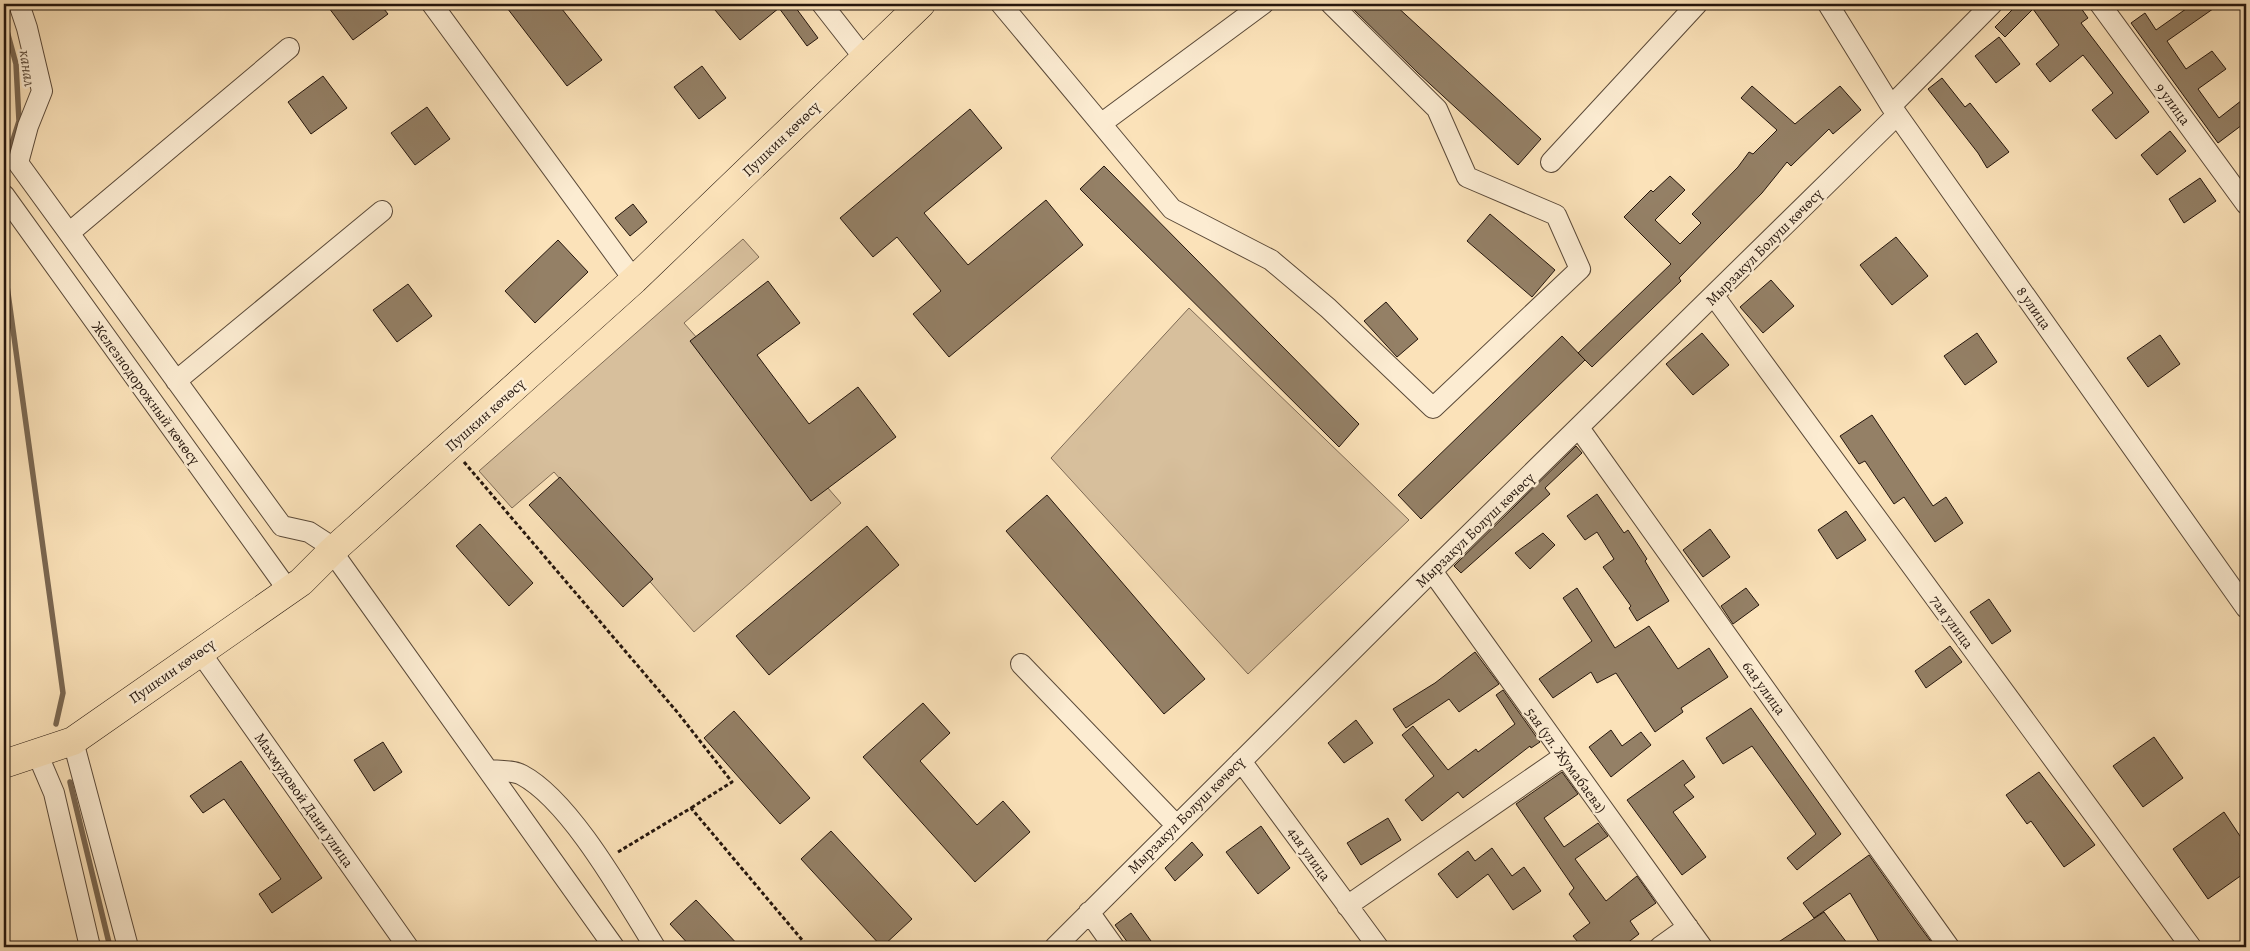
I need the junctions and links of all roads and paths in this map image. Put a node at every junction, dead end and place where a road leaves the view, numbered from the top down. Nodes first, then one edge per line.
1 (19, 4) edge
2 (432, 4) edge
3 (921, 4) edge
4 (1001, 4) edge
5 (1263, 4) edge
6 (1331, 4) edge
7 (1697, 4) edge
8 (1828, 4) edge
9 (1992, 4) edge
10 (2100, 4) edge
11 (827, 6) edge
12 (288, 48) dead end
13 (865, 60) junction
14 (1894, 111) junction
15 (1102, 123) junction
16 (1551, 162) dead end
17 (4, 195) edge
18 (2246, 204) edge
19 (382, 210) dead end
20 (69, 233) junction
21 (634, 280) junction
22 (1714, 296) junction
23 (176, 381) junction
24 (1579, 428) junction
25 (451, 447) junction
26 (332, 552) junction
27 (1432, 571) junction
28 (288, 590) junction
29 (2246, 608) edge
30 (200, 652) junction
31 (1022, 664) dead end
32 (73, 741) junction
33 (38, 753) junction
34 (1564, 756) junction
35 (1241, 761) junction
36 (4, 764) edge
37 (488, 770) junction
38 (691, 808) junction
39 (1176, 825) junction
40 (601, 862) junction
41 (1347, 906) junction
42 (1089, 912) junction
43 (1688, 927) junction
44 (90, 947) edge
45 (128, 947) edge
46 (408, 947) edge
47 (614, 947) edge
48 (655, 947) edge
49 (808, 947) edge
50 (1055, 947) edge
51 (1114, 947) edge
52 (1378, 947) edge
53 (1660, 947) edge
54 (1702, 947) edge
55 (1949, 947) edge
56 (2191, 947) edge

1 - 20 street
2 - 21 street
3 - 13 highway, Пушкин көчөсү
4 - 15 street
5 - 15 street
6 - 15 street
7 - 16 street
8 - 14 street, 8 улица
9 - 14 street, Мырзакул Болуш көчөсү
10 - 18 street, 9 улица
11 - 13 street
12 - 20 street
13 - 21 highway, Пушкин көчөсү
14 - 22 street, Мырзакул Болуш көчөсү
14 - 29 street, 8 улица
17 - 28 street, Железнодорожный көчөсү
19 - 23 street
20 - 23 street
21 - 25 highway, Пушкин көчөсү
22 - 24 street, Мырзакул Болуш көчөсү
22 - 56 street, 7ая улица
23 - 26 street
24 - 27 street, Мырзакул Болуш көчөсү
24 - 55 street, 6ая улица
25 - 26 highway, Пушкин көчөсү
25 - 38 path
26 - 28 highway, Пушкин көчөсү
26 - 37 street
27 - 34 street, 5ая (ул. Жумабаева)
27 - 35 street, Мырзакул Болуш көчөсү
28 - 30 highway, Пушкин көчөсү
30 - 32 highway, Пушкин көчөсү
30 - 46 street, Махмудовой Дани улица
31 - 39 street
32 - 33 highway, Пушкин көчөсү
32 - 45 street
33 - 36 highway, Пушкин көчөсү
33 - 44 street
34 - 41 street
34 - 43 street, 5ая (ул. Жумабаева)
35 - 39 street, Мырзакул Болуш көчөсү
35 - 41 street, 4ая улица
37 - 40 street
37 - 47 street
38 - 40 path
38 - 49 path
39 - 42 street, Мырзакул Болуш көчөсү
40 - 48 street
41 - 52 street, 4ая улица
42 - 50 street, Мырзакул Болуш көчөсү
42 - 51 street
43 - 53 street
43 - 54 street, 5ая (ул. Жумабаева)

